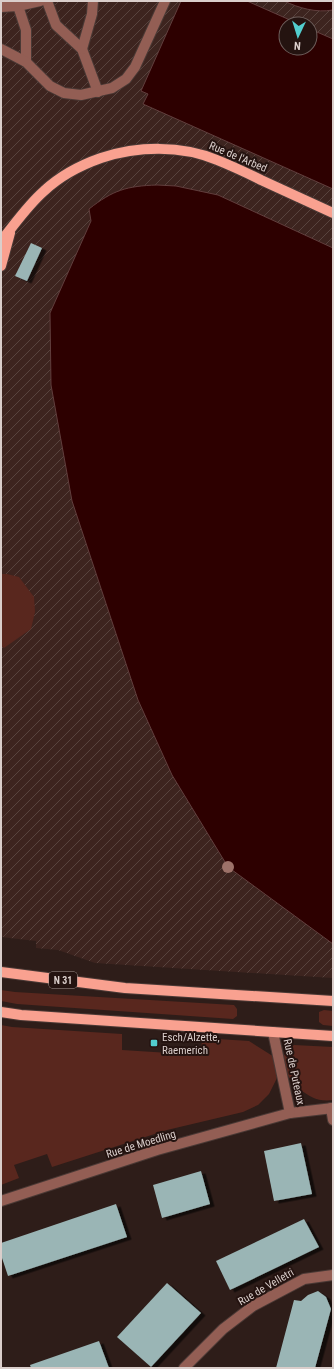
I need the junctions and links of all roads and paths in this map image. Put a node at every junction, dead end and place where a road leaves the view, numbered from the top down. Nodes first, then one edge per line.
1 (40, 1) edge
2 (47, 1) edge
3 (93, 1) edge
4 (165, 1) edge
5 (18, 6) junction
6 (1, 7) edge
7 (1, 49) edge
8 (82, 49) junction
9 (26, 62) junction
10 (98, 92) junction
11 (333, 213) edge
12 (11, 229) junction
13 (1, 242) edge
14 (1, 266) edge
15 (1, 972) edge
16 (333, 1001) edge
17 (1, 1012) edge
18 (274, 1032) junction
19 (333, 1036) edge
20 (332, 1108) edge
21 (290, 1113) junction
22 (333, 1120) edge
23 (1, 1201) edge
24 (333, 1275) edge
25 (184, 1368) edge

1 - 5 street
2 - 8 street
3 - 8 street
4 - 10 street
5 - 6 street
5 - 9 street
7 - 9 street
8 - 10 street
9 - 10 street
11 - 12 main road, Rue de l'Arbed
12 - 13 main road, Rue de l'Arbed
12 - 14 main road, Rue de l'Arbed
15 - 16 main road, N 31
17 - 18 main road
18 - 19 main road
18 - 21 street, Rue de Puteaux
20 - 21 street, Rue de Puteaux
20 - 22 street, Rue de Puteaux
21 - 23 street, Rue de Moedling
24 - 25 street, Rue de Velletri

